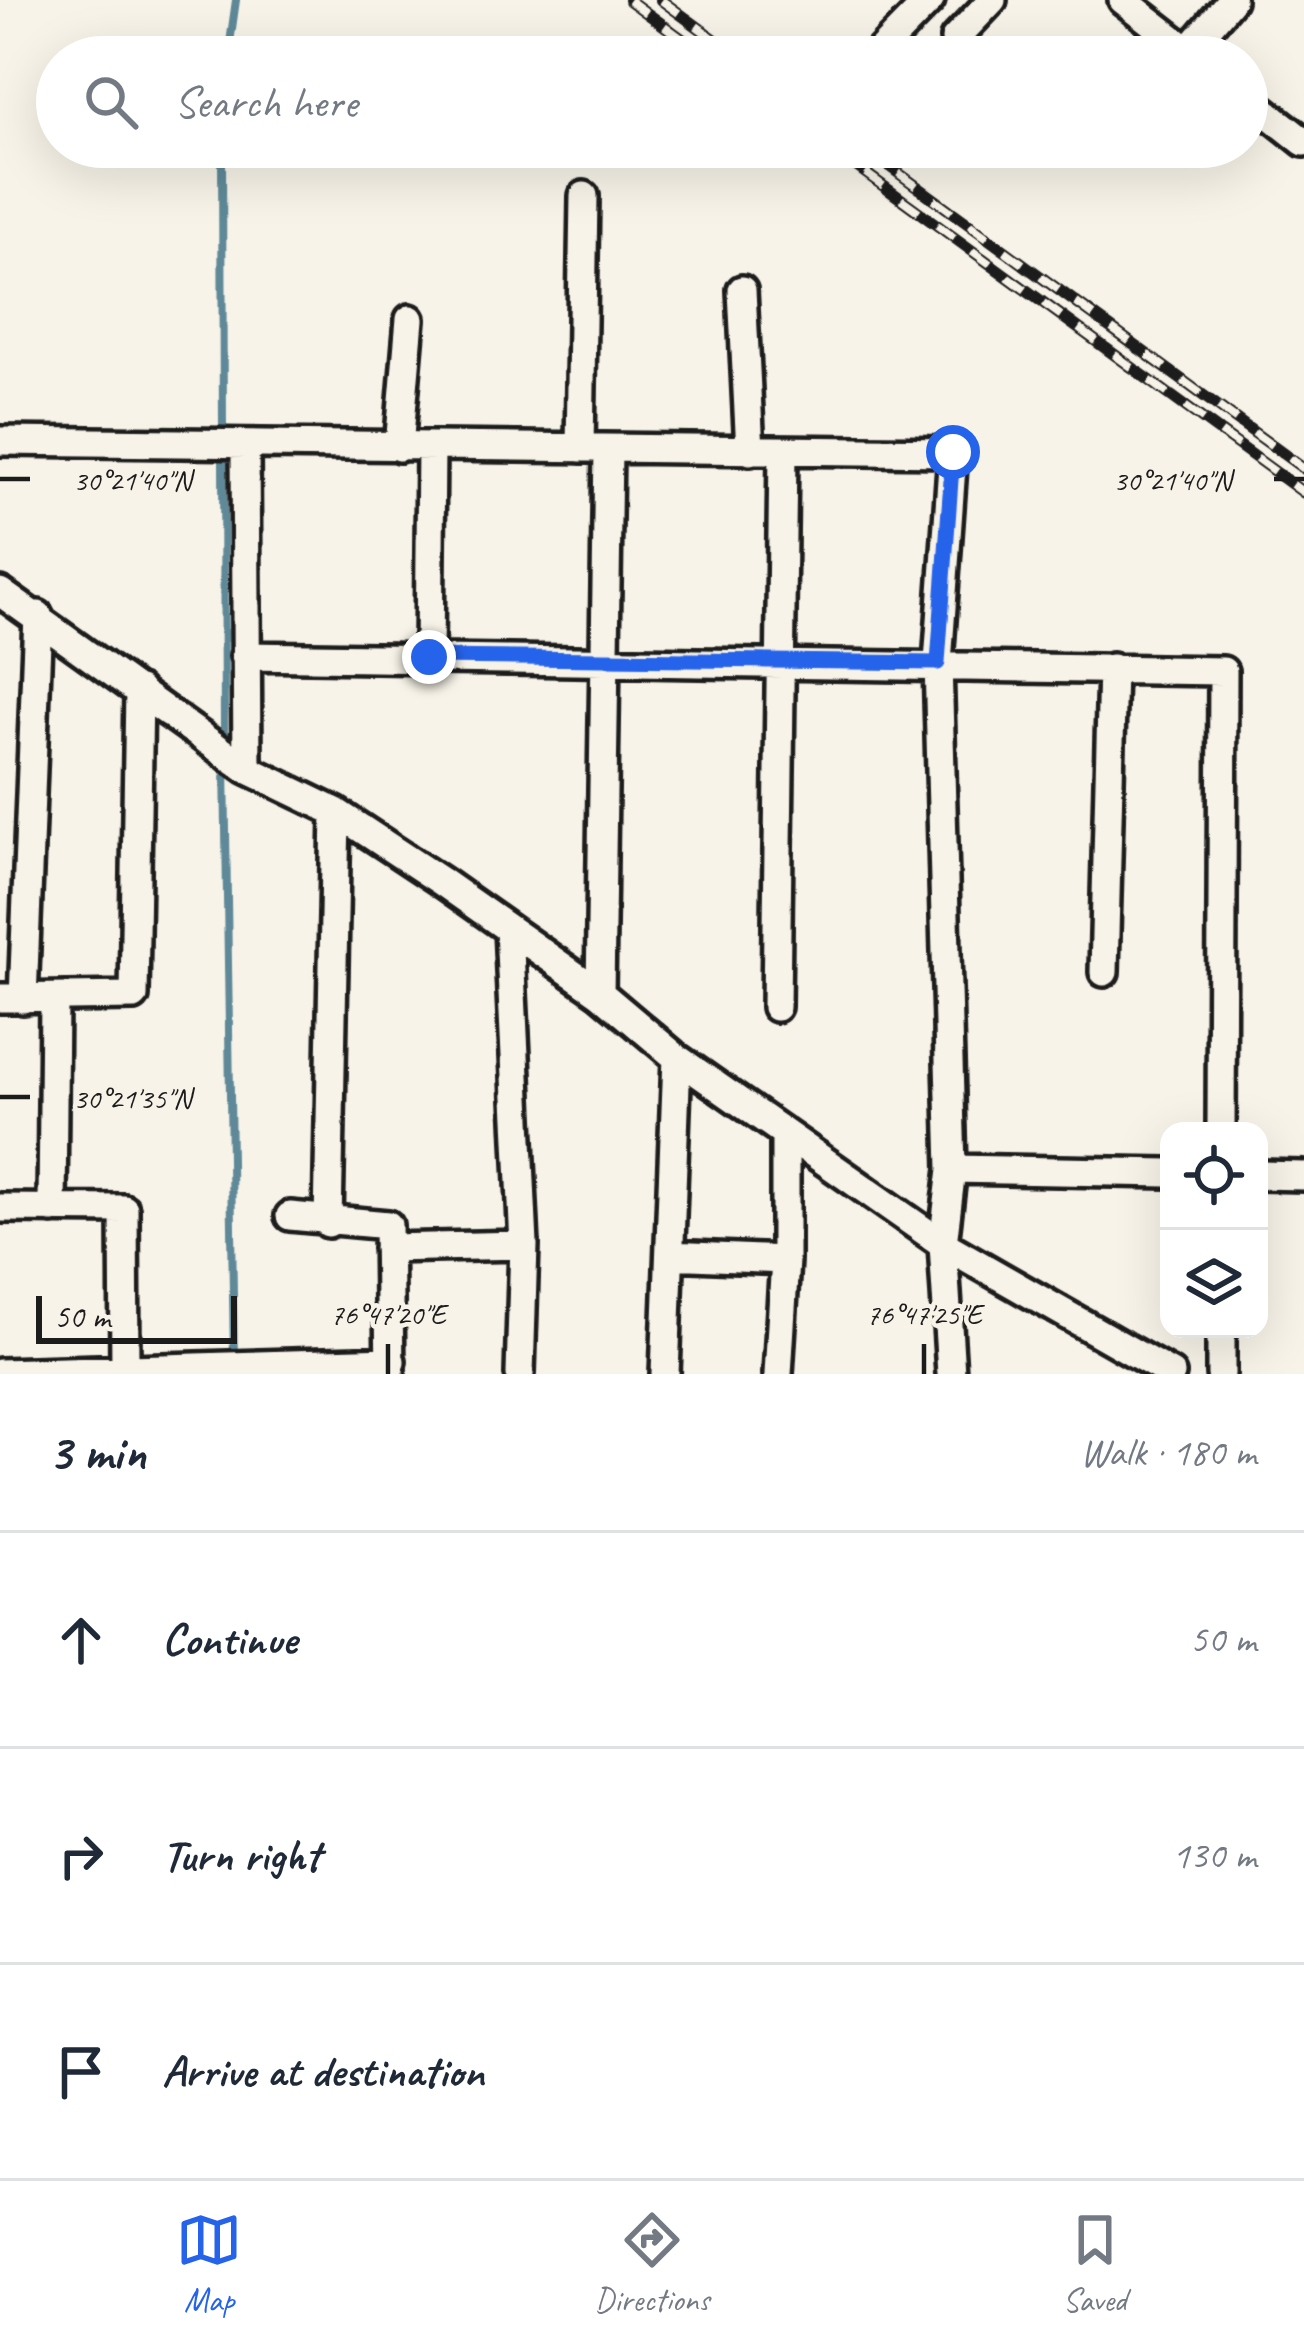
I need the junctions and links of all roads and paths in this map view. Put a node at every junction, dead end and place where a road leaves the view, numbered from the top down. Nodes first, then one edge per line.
1 (930, 0) edge
2 (992, 0) edge
3 (1124, 0) edge
4 (1231, 0) edge
5 (895, 36) edge
6 (959, 36) edge
7 (1169, 36) edge
8 (1205, 36) edge
9 (1268, 114) edge
10 (1304, 142) edge
11 (584, 196) dead end
12 (742, 290) dead end
13 (410, 320) dead end
14 (0, 441) edge
15 (243, 445) junction
16 (400, 447) junction
17 (431, 447) junction
18 (594, 449) junction
19 (750, 451) junction
20 (783, 452) junction
21 (0, 592) edge
22 (38, 615) junction
23 (245, 656) junction
24 (429, 657) junction
25 (605, 660) junction
26 (938, 663) junction
27 (781, 664) junction
28 (1112, 668) junction
29 (139, 690) junction
30 (247, 769) junction
31 (336, 812) junction
32 (509, 929) junction
33 (1104, 972) dead end
34 (600, 993) junction
35 (11, 998) edge
36 (54, 999) junction
37 (776, 1007) dead end
38 (677, 1058) junction
39 (1221, 1122) edge
40 (785, 1134) junction
41 (952, 1169) junction
42 (1160, 1173) edge
43 (1268, 1175) edge
44 (1304, 1176) edge
45 (0, 1208) edge
46 (52, 1209) junction
47 (290, 1216) dead end
48 (328, 1223) junction
49 (524, 1244) junction
50 (944, 1244) junction
51 (388, 1248) junction
52 (670, 1255) junction
53 (785, 1260) junction
54 (1221, 1338) edge
55 (1118, 1342) junction
56 (390, 1367) edge
57 (125, 1370) junction
58 (1164, 1372) edge
59 (0, 1373) edge
60 (520, 1374) edge
61 (665, 1374) edge
62 (778, 1374) edge
63 (951, 1374) edge
64 (1113, 1374) edge
65 (1221, 1374) edge

1 - 5 street
2 - 6 street
3 - 7 street
4 - 8 street
9 - 10 street
11 - 18 street
12 - 19 street
13 - 16 street
14 - 15 street
15 - 16 street
15 - 23 street
16 - 17 street
17 - 18 street
17 - 24 street
18 - 19 street
18 - 25 street
19 - 20 street
20 - 26 street
20 - 27 street
21 - 22 street
22 - 29 street
22 - 35 street
23 - 24 street
23 - 30 street
24 - 25 street
25 - 27 street
25 - 34 street
26 - 27 street
26 - 28 street
26 - 41 street
27 - 37 street
28 - 33 street
28 - 39 street
29 - 30 street
29 - 36 street
30 - 31 street
31 - 32 street
31 - 48 street
32 - 34 street
32 - 49 street
34 - 38 street
35 - 36 street
36 - 46 street
38 - 40 street
38 - 52 street
40 - 50 street
40 - 53 street
41 - 42 street
41 - 50 street
43 - 44 street
45 - 46 street
46 - 57 street
47 - 48 street
48 - 51 street
49 - 51 street
49 - 60 street
50 - 55 street
50 - 63 street
51 - 56 street
52 - 53 street
52 - 61 street
53 - 62 street
54 - 65 street
55 - 58 street
55 - 64 street
56 - 57 street
57 - 59 street

